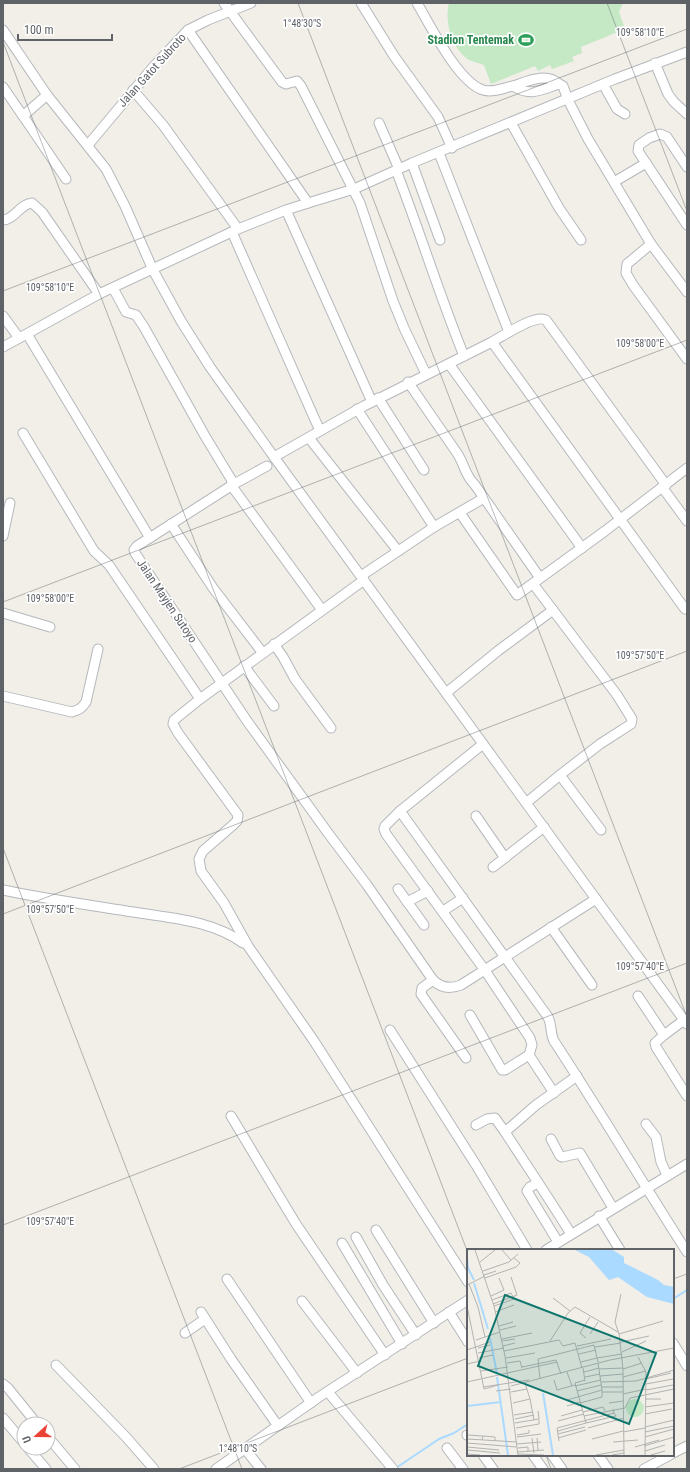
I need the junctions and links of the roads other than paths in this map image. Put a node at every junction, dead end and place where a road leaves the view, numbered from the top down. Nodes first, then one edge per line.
1 (224, 3) edge
2 (249, 3) edge
3 (361, 3) edge
4 (416, 3) edge
5 (230, 12) junction
6 (3, 30) edge
7 (188, 30) junction
8 (687, 52) edge
9 (656, 63) junction
10 (603, 84) junction
11 (3, 87) edge
12 (133, 90) junction
13 (47, 95) junction
14 (568, 100) junction
15 (625, 114) dead end
16 (687, 114) edge
17 (23, 116) junction
18 (379, 123) dead end
19 (511, 124) junction
20 (88, 145) junction
21 (452, 148) junction
22 (439, 153) junction
23 (412, 163) junction
24 (646, 163) junction
25 (687, 167) edge
26 (398, 170) junction
27 (66, 179) dead end
28 (614, 182) junction
29 (354, 189) junction
30 (308, 203) junction
31 (286, 210) junction
32 (3, 220) edge
33 (687, 225) edge
34 (235, 230) junction
35 (440, 240) dead end
36 (581, 240) dead end
37 (651, 244) junction
38 (153, 270) junction
39 (113, 288) junction
40 (687, 292) edge
41 (98, 294) junction
42 (3, 316) edge
43 (509, 332) junction
44 (23, 336) junction
45 (492, 342) junction
46 (3, 347) edge
47 (464, 356) junction
48 (687, 359) edge
49 (449, 364) junction
50 (426, 374) junction
51 (408, 382) junction
52 (375, 400) junction
53 (357, 409) junction
54 (320, 431) junction
55 (23, 434) dead end
56 (309, 438) junction
57 (271, 462) junction
58 (687, 468) edge
59 (424, 470) dead end
60 (233, 485) junction
61 (666, 490) junction
62 (484, 498) junction
63 (10, 503) dead end
64 (460, 513) junction
65 (621, 519) junction
66 (687, 521) edge
67 (171, 524) junction
68 (434, 527) junction
69 (3, 536) edge
70 (150, 538) junction
71 (582, 548) junction
72 (398, 551) junction
73 (363, 578) junction
74 (537, 586) junction
75 (685, 609) dead end
76 (322, 610) junction
77 (553, 610) junction
78 (3, 613) edge
79 (50, 627) dead end
80 (274, 644) junction
81 (98, 649) dead end
82 (262, 652) junction
83 (244, 666) junction
84 (222, 683) junction
85 (446, 693) junction
86 (3, 696) edge
87 (200, 699) junction
88 (274, 706) dead end
89 (331, 728) dead end
90 (483, 744) junction
91 (560, 775) junction
92 (526, 803) junction
93 (400, 811) junction
94 (476, 816) dead end
95 (544, 827) junction
96 (601, 830) dead end
97 (505, 858) junction
98 (493, 867) dead end
99 (398, 888) dead end
100 (3, 890) edge
101 (428, 892) junction
102 (463, 898) junction
103 (596, 899) junction
104 (407, 902) junction
105 (442, 911) junction
106 (424, 925) dead end
107 (551, 927) junction
108 (248, 946) junction
109 (504, 956) junction
110 (484, 969) junction
111 (433, 980) junction
112 (592, 984) dead end
113 (638, 996) dead end
114 (470, 1015) dead end
115 (685, 1017) edge
116 (390, 1030) dead end
117 (664, 1035) junction
118 (529, 1056) junction
119 (466, 1058) dead end
120 (577, 1076) junction
121 (554, 1093) junction
122 (687, 1096) edge
123 (231, 1116) dead end
124 (646, 1124) dead end
125 (476, 1125) dead end
126 (506, 1132) junction
127 (551, 1139) dead end
128 (687, 1164) edge
129 (667, 1176) junction
130 (538, 1183) junction
131 (646, 1188) junction
132 (613, 1208) junction
133 (599, 1216) junction
134 (376, 1230) dead end
135 (571, 1234) junction
136 (356, 1237) dead end
137 (558, 1242) junction
138 (342, 1243) dead end
139 (527, 1249) edge
140 (548, 1249) edge
141 (619, 1249) edge
142 (687, 1252) edge
143 (227, 1279) dead end
144 (467, 1280) edge
145 (302, 1301) dead end
146 (467, 1301) edge
147 (449, 1312) junction
148 (434, 1323) junction
149 (185, 1333) dead end
150 (416, 1335) junction
151 (467, 1340) edge
152 (402, 1344) junction
153 (674, 1345) edge
154 (385, 1355) junction
155 (56, 1365) dead end
156 (687, 1366) edge
157 (357, 1373) junction
158 (3, 1384) edge
159 (328, 1392) junction
160 (311, 1403) junction
161 (31, 1416) edge
162 (3, 1418) edge
163 (278, 1426) junction
164 (16, 1433) edge
165 (56, 1446) edge
166 (687, 1446) edge
167 (447, 1448) dead end
168 (245, 1449) junction
169 (674, 1452) edge
170 (35, 1456) edge
171 (484, 1456) edge
172 (534, 1456) edge
173 (553, 1456) edge
174 (599, 1456) edge
175 (668, 1456) edge
176 (391, 1468) edge
177 (46, 1469) edge
178 (75, 1469) edge
179 (154, 1469) edge
180 (216, 1469) edge
181 (261, 1469) edge
182 (463, 1469) edge
183 (493, 1469) edge
184 (543, 1469) edge
185 (562, 1469) edge
186 (608, 1469) edge
187 (644, 1469) edge

1 - 5 street
2 - 5 street, Jalan Gatot Subroto
3 - 21 street
4 - 14 street
5 - 7 street, Jalan Gatot Subroto
5 - 29 street
6 - 13 street
7 - 12 street, Jalan Gatot Subroto
7 - 30 street
8 - 9 street
9 - 10 street
9 - 16 street
10 - 14 street
10 - 15 street
11 - 17 street
12 - 20 street, Jalan Gatot Subroto
12 - 34 street
13 - 17 street
13 - 20 street
14 - 19 street
14 - 28 street
17 - 27 street
18 - 26 street
19 - 21 street
19 - 36 street
20 - 38 street
21 - 22 street
22 - 23 street
22 - 43 street
23 - 26 street
23 - 35 street
24 - 25 street
24 - 28 street
24 - 33 street
26 - 29 street
26 - 47 street
28 - 37 street
29 - 30 street
29 - 50 street
30 - 31 street
31 - 34 street
31 - 52 street
32 - 41 street
34 - 38 street
34 - 54 street
37 - 40 street
37 - 48 street
38 - 39 street
38 - 57 street
39 - 41 street
39 - 60 street
41 - 44 street
42 - 44 street
43 - 45 street, Jalan Mayjen Sutoyo
43 - 61 street, Jalan Mayjen Sutoyo
44 - 46 street
44 - 70 street
45 - 47 street, Jalan Mayjen Sutoyo
45 - 65 street
47 - 49 street, Jalan Mayjen Sutoyo
49 - 50 street, Jalan Mayjen Sutoyo
49 - 71 street
50 - 51 street, Jalan Mayjen Sutoyo
51 - 52 street, Jalan Mayjen Sutoyo
51 - 62 street
52 - 53 street, Jalan Mayjen Sutoyo
52 - 59 street
53 - 54 street, Jalan Mayjen Sutoyo
53 - 68 street
54 - 56 street, Jalan Mayjen Sutoyo
55 - 87 street
56 - 57 street, Jalan Mayjen Sutoyo
56 - 72 street
57 - 60 street, Jalan Mayjen Sutoyo
57 - 73 street
58 - 61 street
60 - 67 street, Jalan Mayjen Sutoyo
60 - 76 street
61 - 65 street
61 - 66 street, Jalan Mayjen Sutoyo
62 - 64 street
62 - 74 street
63 - 69 street
64 - 68 street
64 - 74 street
65 - 71 street
65 - 75 street
67 - 70 street, Jalan Mayjen Sutoyo
67 - 82 street
68 - 72 street
70 - 84 street, Jalan Mayjen Sutoyo
71 - 74 street
72 - 73 street
73 - 76 street
73 - 85 street
74 - 77 street
76 - 80 street
77 - 85 street
77 - 91 street
78 - 79 street
80 - 82 street
80 - 89 street
81 - 86 street
82 - 83 street
83 - 84 street
83 - 88 street
84 - 87 street
84 - 111 street, Jalan Mayjen Sutoyo
85 - 90 street
87 - 108 street
90 - 92 street
90 - 93 street
91 - 92 street
91 - 96 street
92 - 95 street
93 - 101 street
93 - 102 street
94 - 97 street
95 - 97 street
95 - 103 street
97 - 98 street
99 - 104 street
100 - 108 street
101 - 104 street
101 - 105 street
102 - 105 street
102 - 109 street
103 - 107 street
103 - 115 street
104 - 106 street
105 - 110 street
107 - 109 street
107 - 112 street
108 - 144 street
109 - 110 street
109 - 120 street
110 - 111 street
110 - 118 street
111 - 119 street
113 - 117 street
114 - 118 street
115 - 117 street
116 - 139 street
117 - 122 street
118 - 121 street
120 - 121 street
120 - 131 street
121 - 126 street
123 - 154 street
124 - 129 street
125 - 126 street
126 - 130 street
127 - 132 street
128 - 129 street
129 - 131 street
130 - 135 street
130 - 137 street
131 - 132 street
131 - 142 street
132 - 133 street
133 - 135 street
133 - 141 street
134 - 148 street
135 - 137 street
136 - 150 street
137 - 140 street
138 - 152 street
143 - 160 street
145 - 157 street
146 - 147 street
147 - 148 street
147 - 151 street
148 - 150 street
149 - 163 street
150 - 152 street
152 - 154 street
153 - 156 street
154 - 157 street
155 - 179 street
157 - 159 street
158 - 161 street
159 - 160 street
159 - 176 street
160 - 163 street
162 - 164 street
163 - 168 street
165 - 178 street
166 - 169 street
167 - 182 street
168 - 180 street
168 - 181 street
170 - 177 street
171 - 183 street
172 - 184 street
173 - 185 street
174 - 186 street
175 - 187 street

